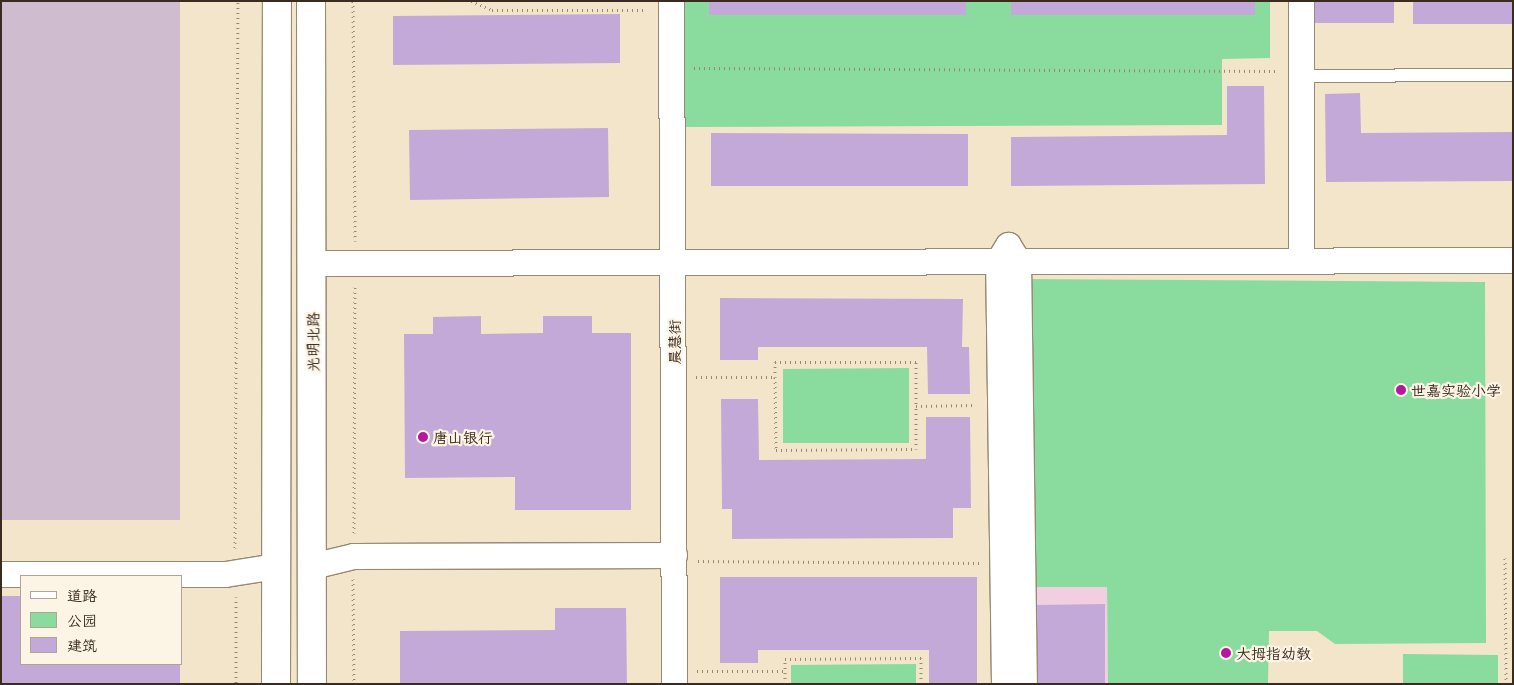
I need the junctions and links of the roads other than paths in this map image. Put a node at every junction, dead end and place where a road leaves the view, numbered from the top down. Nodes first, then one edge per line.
1 (277, 1) edge
2 (311, 1) edge
3 (1289, 1) edge
4 (1301, 1) edge
5 (661, 4) edge
6 (1295, 73) junction
7 (1513, 75) edge
8 (1513, 246) edge
9 (666, 253) junction
10 (1295, 254) junction
11 (312, 255) junction
12 (1008, 256) junction
13 (1513, 260) edge
14 (667, 562) junction
15 (1, 564) edge
16 (276, 566) junction
17 (312, 566) junction
18 (236, 568) junction
19 (1, 574) edge
20 (669, 679) edge
21 (276, 684) edge
22 (312, 684) edge
23 (1004, 684) edge
24 (1024, 684) edge

1 - 16 main road
2 - 11 main road, 光明北路
3 - 6 street
4 - 6 street
5 - 9 street, 晨慧街
5 - 9 street, 晨慧街
6 - 7 lane
6 - 10 street
8 - 10 street
9 - 11 street
9 - 12 street
9 - 14 street, 晨慧街
9 - 14 street, 晨慧街
10 - 12 street
10 - 13 street
11 - 17 main road, 光明北路
12 - 23 street
12 - 24 street
14 - 17 street
14 - 20 street, 晨慧街
15 - 18 street
16 - 17 main road
16 - 18 street
16 - 21 main road
17 - 22 main road, 光明北路
18 - 19 street

